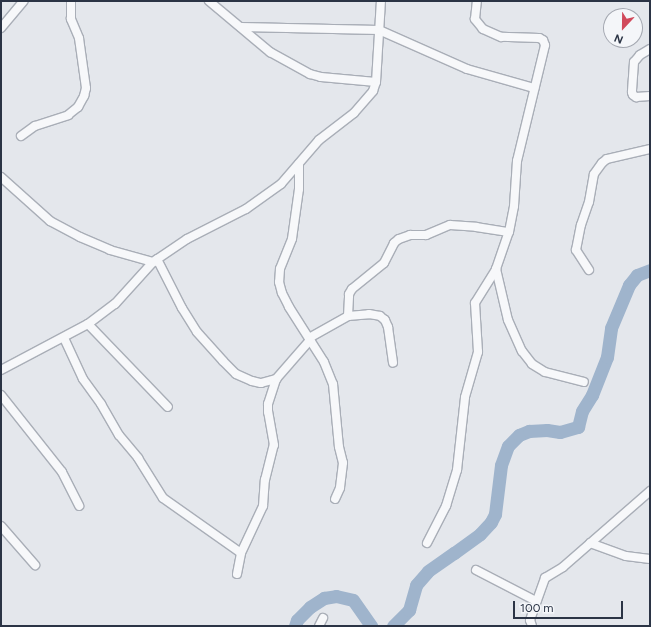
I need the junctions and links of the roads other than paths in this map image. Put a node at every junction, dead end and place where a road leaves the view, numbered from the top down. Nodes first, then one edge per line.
1 (24, 1) edge
2 (71, 1) edge
3 (209, 1) edge
4 (381, 1) edge
5 (477, 1) edge
6 (241, 27) junction
7 (1, 28) edge
8 (379, 30) junction
9 (650, 49) edge
10 (376, 82) junction
11 (534, 88) junction
12 (650, 96) edge
13 (22, 136) dead end
14 (650, 149) edge
15 (299, 164) junction
16 (1, 177) edge
17 (509, 232) junction
18 (155, 260) junction
19 (496, 269) junction
20 (589, 270) dead end
21 (348, 316) junction
22 (88, 324) junction
23 (64, 338) junction
24 (310, 339) junction
25 (393, 363) dead end
26 (1, 370) edge
27 (276, 379) junction
28 (584, 382) dead end
29 (1, 395) edge
30 (168, 407) dead end
31 (650, 491) edge
32 (335, 499) dead end
33 (80, 506) dead end
34 (1, 526) edge
35 (427, 542) dead end
36 (590, 543) junction
37 (241, 553) junction
38 (650, 559) edge
39 (35, 565) dead end
40 (476, 570) dead end
41 (237, 574) dead end
42 (536, 601) junction
43 (532, 626) edge

1 - 7 street
2 - 13 street
3 - 6 street
4 - 8 street
5 - 11 street
6 - 8 street
6 - 10 street
8 - 10 street
8 - 11 street
9 - 12 street
10 - 15 street
11 - 17 street
14 - 20 street
15 - 18 street
15 - 24 street
16 - 18 street
17 - 19 street
17 - 21 street
18 - 22 street
18 - 27 street
19 - 28 street
19 - 35 street
21 - 24 street
21 - 25 street
22 - 23 street
22 - 30 street
23 - 26 street
23 - 37 street
24 - 27 street
24 - 32 street
27 - 37 street
29 - 33 street
31 - 36 street
34 - 39 street
36 - 38 street
36 - 42 street
37 - 41 street
40 - 42 street
42 - 43 street

